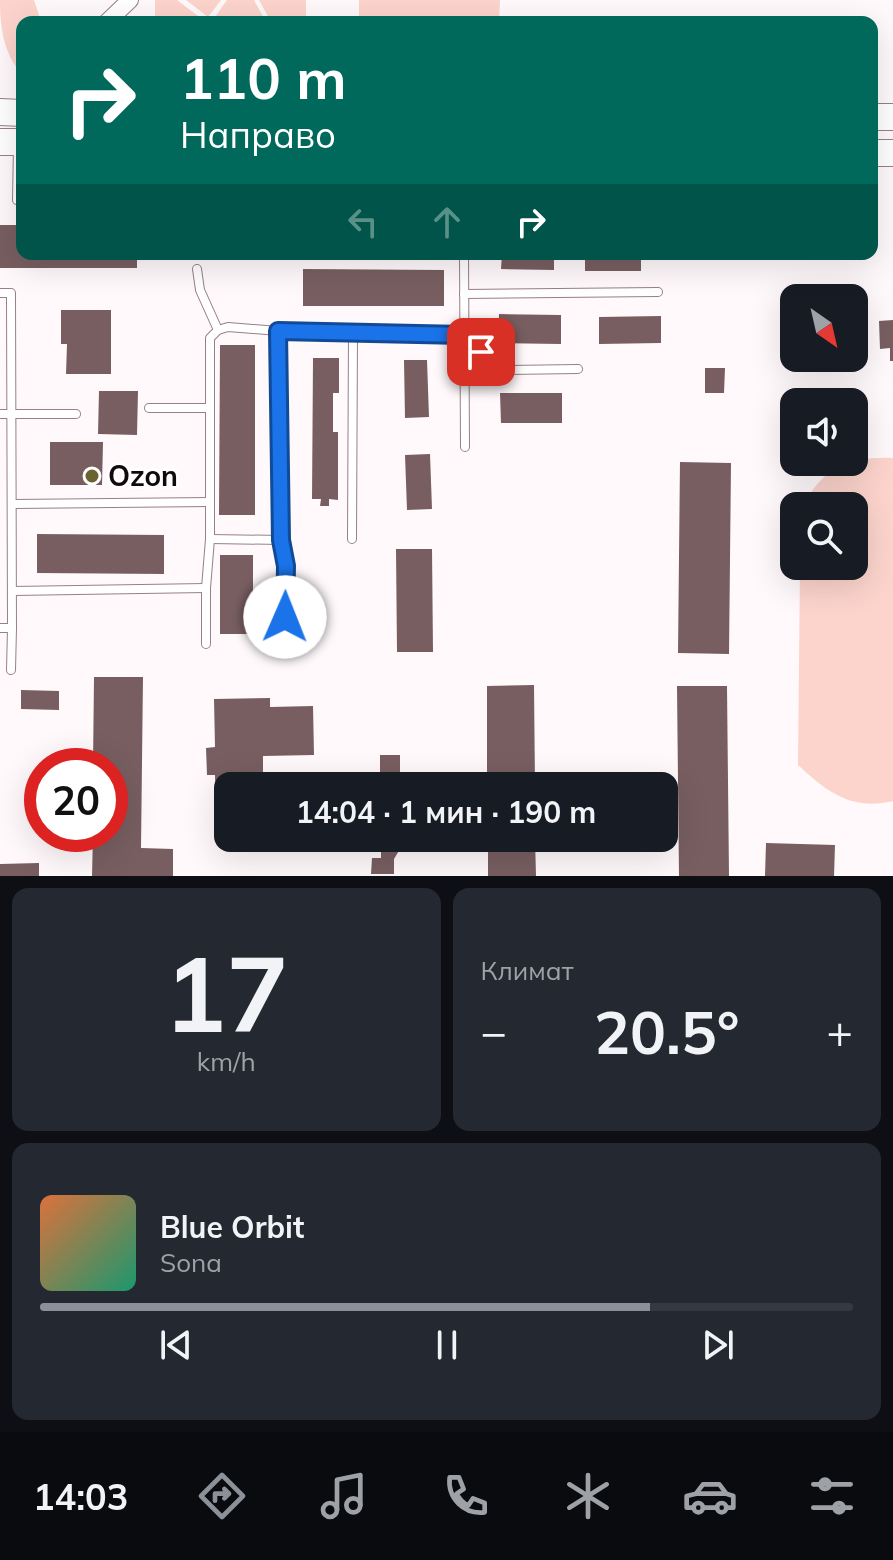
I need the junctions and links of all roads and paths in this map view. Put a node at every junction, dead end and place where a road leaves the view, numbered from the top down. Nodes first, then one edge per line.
1 (130, 0) edge
2 (113, 16) edge
3 (13, 142) edge
4 (16, 186) edge
5 (464, 260) edge
6 (197, 269) dead end
7 (658, 292) dead end
8 (0, 293) edge
9 (464, 294) junction
10 (218, 330) junction
11 (278, 331) junction
12 (353, 333) junction
13 (464, 335) junction
14 (578, 369) dead end
15 (149, 408) dead end
16 (210, 408) junction
17 (0, 414) edge
18 (12, 414) junction
19 (76, 414) dead end
20 (465, 447) dead end
21 (210, 502) junction
22 (13, 504) junction
23 (0, 527) edge
24 (12, 527) junction
25 (210, 539) junction
26 (352, 539) dead end
27 (281, 540) junction
28 (206, 588) junction
29 (12, 591) junction
30 (285, 617) junction
31 (321, 617) dead end
32 (0, 628) edge
33 (12, 628) junction
34 (285, 643) dead end
35 (206, 644) dead end
36 (11, 670) dead end

1 - 2 street
3 - 4 lane
5 - 9 lane
6 - 10 lane
7 - 9 lane
8 - 18 lane
9 - 13 lane
10 - 11 lane
10 - 16 lane
11 - 12 lane
11 - 27 lane
12 - 13 lane
12 - 26 lane
13 - 14 lane
13 - 20 lane
15 - 16 lane
16 - 21 lane
17 - 18 lane
18 - 19 lane
18 - 22 lane
21 - 22 lane
21 - 25 lane
22 - 24 lane
23 - 24 lane
24 - 29 lane
25 - 27 lane
25 - 28 lane
27 - 30 lane
28 - 29 lane
28 - 35 lane
29 - 33 lane
30 - 31 lane
30 - 34 lane
32 - 33 lane
33 - 36 lane

